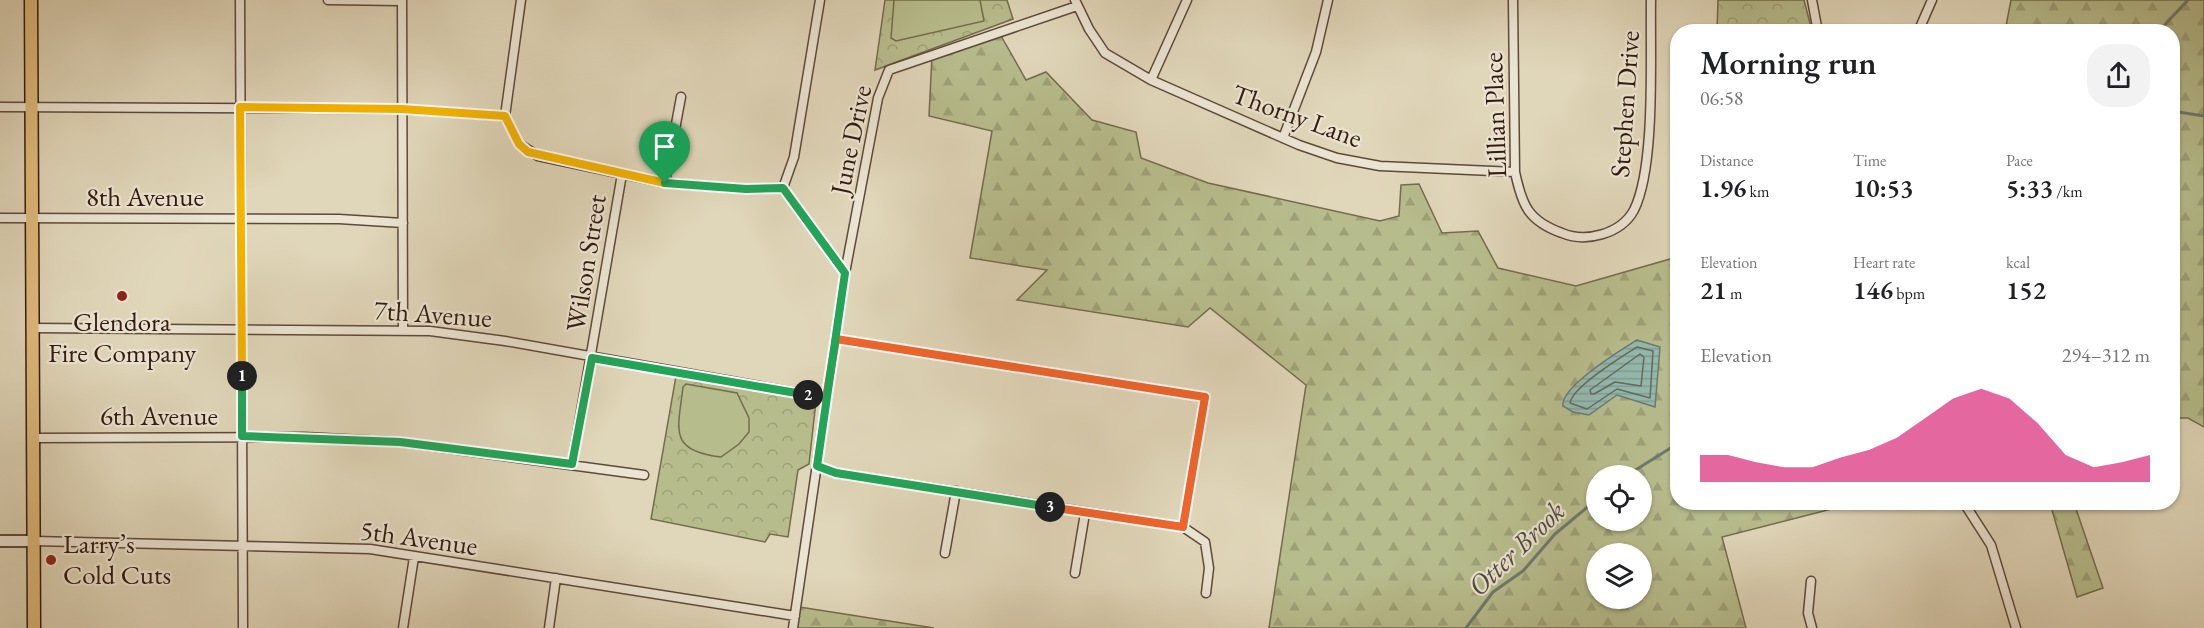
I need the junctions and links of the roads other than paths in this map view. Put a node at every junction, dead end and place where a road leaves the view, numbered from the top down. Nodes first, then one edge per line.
1 (31, 0) edge
2 (240, 0) edge
3 (328, 0) edge
4 (521, 0) edge
5 (820, 0) edge
6 (1186, 0) edge
7 (1328, 0) edge
8 (1513, 0) edge
9 (1652, 0) edge
10 (1812, 0) edge
11 (1932, 0) edge
12 (402, 1) edge
13 (1076, 3) edge
14 (1816, 24) edge
15 (1922, 24) edge
16 (1151, 80) junction
17 (681, 97) dead end
18 (32, 106) junction
19 (0, 107) edge
20 (240, 107) junction
21 (402, 109) junction
22 (505, 116) junction
23 (1283, 138) junction
24 (1515, 172) junction
25 (622, 174) junction
26 (665, 183) junction
27 (783, 188) junction
28 (32, 217) junction
29 (0, 218) edge
30 (240, 219) junction
31 (403, 223) junction
32 (1607, 232) joint
33 (845, 273) junction
34 (32, 328) junction
35 (242, 329) junction
36 (403, 330) junction
37 (836, 339) junction
38 (592, 358) junction
39 (826, 398) junction
40 (242, 436) junction
41 (33, 438) junction
42 (572, 464) junction
43 (817, 466) junction
44 (644, 475) dead end
45 (956, 491) junction
46 (1969, 510) edge
47 (1085, 513) junction
48 (1183, 527) junction
49 (0, 541) edge
50 (34, 541) junction
51 (242, 548) junction
52 (945, 552) dead end
53 (414, 557) junction
54 (1075, 573) dead end
55 (556, 578) junction
56 (1811, 581) dead end
57 (1206, 593) dead end
58 (795, 616) junction
59 (34, 628) edge
60 (243, 628) edge
61 (403, 628) edge
62 (549, 628) edge
63 (793, 628) edge
64 (1812, 628) edge
65 (2016, 628) edge

1 - 18 main road
2 - 20 street
3 - 12 street
4 - 22 street
5 - 27 street
6 - 16 street
7 - 23 street
8 - 24 street, Lillian Place
9 - 32 street, Stephen Drive
10 - 14 street
11 - 15 street
12 - 21 street
13 - 16 street, Thorny Lane
13 - 33 street, June Drive
16 - 23 street, Thorny Lane
17 - 26 street
18 - 19 street
18 - 20 street
18 - 28 main road
20 - 21 street
20 - 30 street
21 - 22 street
21 - 31 street
22 - 25 street
23 - 24 street, Thorny Lane
24 - 32 street, Lillian Place
25 - 26 street
25 - 38 street, Wilson Street
26 - 27 street
27 - 33 street
28 - 29 street, 8th Avenue
28 - 30 street, 8th Avenue
28 - 34 main road
30 - 31 street, 8th Avenue
30 - 35 street
31 - 36 street
33 - 37 street
34 - 35 street, 7th Avenue
34 - 41 main road
35 - 36 street, 7th Avenue
35 - 40 street
36 - 38 street, 7th Avenue
37 - 39 street
37 - 48 street
38 - 39 street, 7th Avenue
38 - 42 street, Wilson Street
39 - 43 street
40 - 41 street, 6th Avenue
40 - 42 street, 6th Avenue
40 - 51 street
41 - 50 main road
42 - 44 street, 6th Avenue
43 - 45 street
43 - 58 street
45 - 47 street
45 - 52 street
46 - 65 street
47 - 48 street
47 - 54 street
48 - 57 street
49 - 50 street
50 - 51 street, 5th Avenue
50 - 59 main road
51 - 53 street, 5th Avenue
51 - 60 street
53 - 55 street, 5th Avenue
53 - 61 street
55 - 58 street, 5th Avenue
55 - 62 street
56 - 64 street
58 - 63 street

